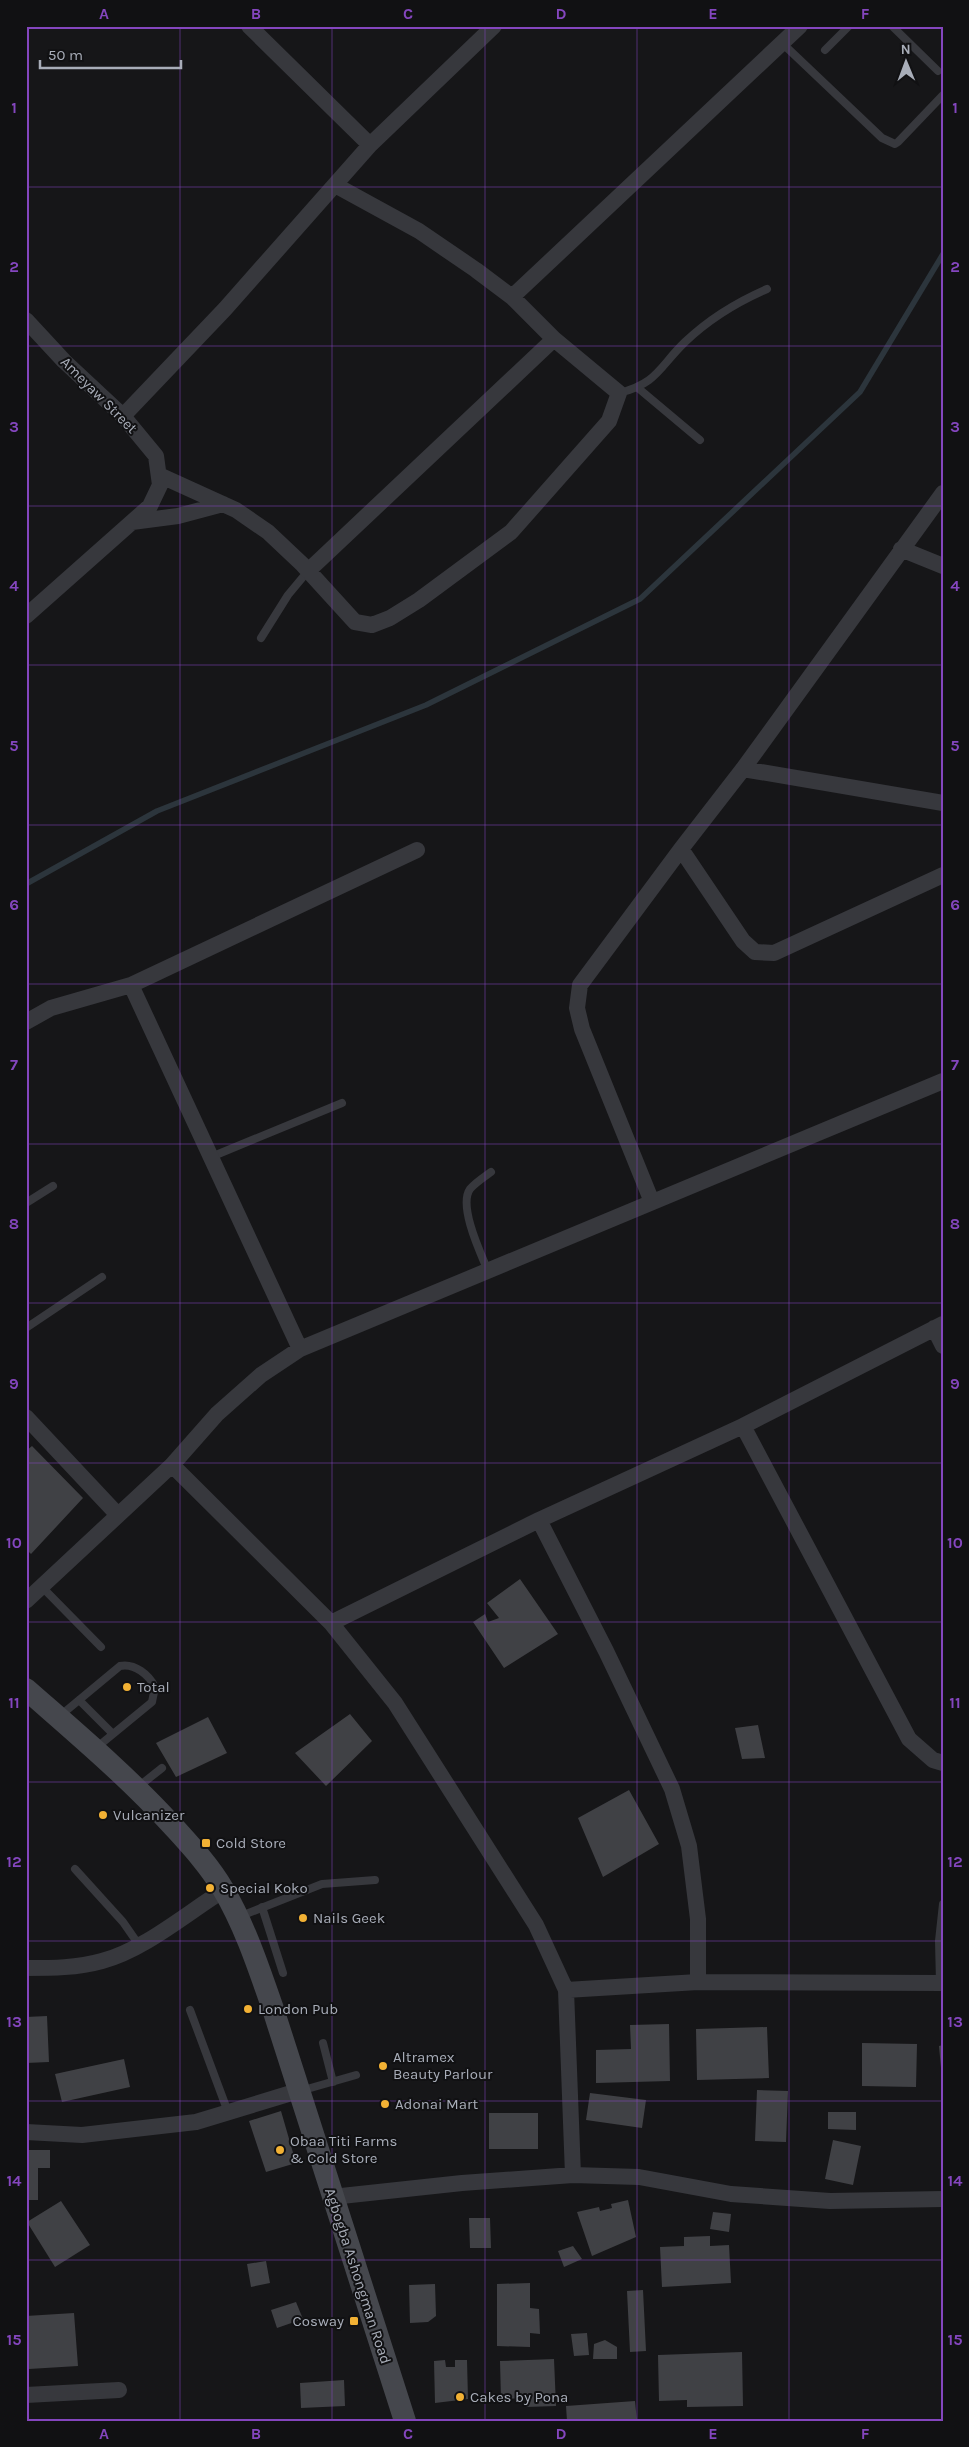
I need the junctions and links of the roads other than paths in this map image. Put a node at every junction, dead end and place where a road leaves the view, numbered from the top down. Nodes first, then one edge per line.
1 (249, 26) edge
2 (494, 26) edge
3 (800, 26) edge
4 (849, 26) edge
5 (892, 26) edge
6 (782, 43) junction
7 (825, 50) dead end
8 (938, 71) dead end
9 (943, 94) edge
10 (370, 145) junction
11 (335, 185) junction
12 (767, 289) dead end
13 (512, 297) junction
14 (26, 320) edge
15 (554, 339) junction
16 (638, 388) junction
17 (619, 392) junction
18 (123, 416) junction
19 (700, 440) dead end
20 (159, 475) junction
21 (943, 493) edge
22 (223, 504) junction
23 (132, 522) junction
24 (901, 549) junction
25 (943, 566) edge
26 (308, 571) junction
27 (26, 616) edge
28 (261, 638) dead end
29 (743, 769) junction
30 (942, 805) edge
31 (681, 849) junction
32 (417, 850) dead end
33 (943, 875) edge
34 (131, 985) junction
35 (26, 1022) edge
36 (943, 1081) edge
37 (342, 1103) dead end
38 (211, 1157) junction
39 (490, 1172) dead end
40 (53, 1186) dead end
41 (652, 1202) junction
42 (26, 1203) edge
43 (488, 1271) junction
44 (102, 1277) dead end
45 (938, 1326) edge
46 (26, 1328) edge
47 (943, 1346) edge
48 (300, 1349) junction
49 (26, 1417) edge
50 (743, 1426) junction
51 (172, 1465) junction
52 (117, 1514) junction
53 (539, 1520) junction
54 (42, 1587) junction
55 (26, 1601) edge
56 (330, 1623) junction
57 (101, 1647) dead end
58 (26, 1689) edge
59 (79, 1700) junction
60 (58, 1717) junction
61 (113, 1734) junction
62 (95, 1749) junction
63 (943, 1763) edge
64 (162, 1768) dead end
65 (136, 1788) junction
66 (75, 1869) dead end
67 (375, 1880) dead end
68 (224, 1890) junction
69 (943, 1904) edge
70 (262, 1907) junction
71 (236, 1918) junction
72 (140, 1945) junction
73 (26, 1968) edge
74 (283, 1974) dead end
75 (698, 1982) junction
76 (941, 1983) edge
77 (566, 1990) junction
78 (190, 2010) dead end
79 (322, 2043) dead end
80 (356, 2075) dead end
81 (333, 2082) junction
82 (298, 2092) junction
83 (228, 2112) junction
84 (26, 2132) edge
85 (573, 2175) junction
86 (332, 2197) junction
87 (943, 2199) edge
88 (119, 2390) dead end
89 (26, 2395) edge
90 (405, 2421) edge

1 - 10 street
2 - 10 street
3 - 6 street
4 - 7 lane
5 - 8 lane
6 - 9 lane
6 - 13 street
10 - 11 street
11 - 13 street
11 - 18 street
12 - 16 lane
13 - 15 street
14 - 18 street, Ameyaw Street
15 - 17 street
15 - 26 street
16 - 17 lane
16 - 19 lane
17 - 26 street
18 - 20 street, Ameyaw Street
20 - 22 street
20 - 23 street, Ameyaw Street
21 - 24 street
22 - 23 street
22 - 26 street
23 - 27 street
24 - 25 street
24 - 29 street
26 - 28 lane
29 - 30 street
29 - 31 street
31 - 33 street
31 - 41 street
32 - 34 street
34 - 35 street
34 - 38 street
36 - 41 street
37 - 38 lane
38 - 48 street
39 - 43 lane
40 - 42 lane
41 - 43 street
43 - 48 street
44 - 46 lane
45 - 47 street
45 - 50 street
48 - 51 street
49 - 52 street
50 - 53 street
50 - 63 street
51 - 52 street
51 - 56 street
52 - 54 street
53 - 56 street
53 - 75 street
54 - 55 street
54 - 57 lane
56 - 77 street
58 - 60 street, Agbogba Ashongman Road
59 - 60 lane
59 - 61 lane
59 - 61 lane
60 - 62 street, Agbogba Ashongman Road
61 - 62 lane
62 - 65 street, Agbogba Ashongman Road
64 - 65 lane
65 - 68 street, Agbogba Ashongman Road
66 - 72 lane
67 - 70 lane
68 - 71 street, Agbogba Ashongman Road
68 - 72 street
69 - 76 lane
70 - 71 lane
70 - 74 lane
71 - 82 street, Agbogba Ashongman Road
72 - 73 street
75 - 76 street
75 - 77 street
77 - 85 street
78 - 83 lane
79 - 81 lane
80 - 81 lane
81 - 82 lane
82 - 83 street
82 - 86 street, Agbogba Ashongman Road
83 - 84 street
85 - 86 street
85 - 87 street
86 - 90 street, Agbogba Ashongman Road
88 - 89 street

